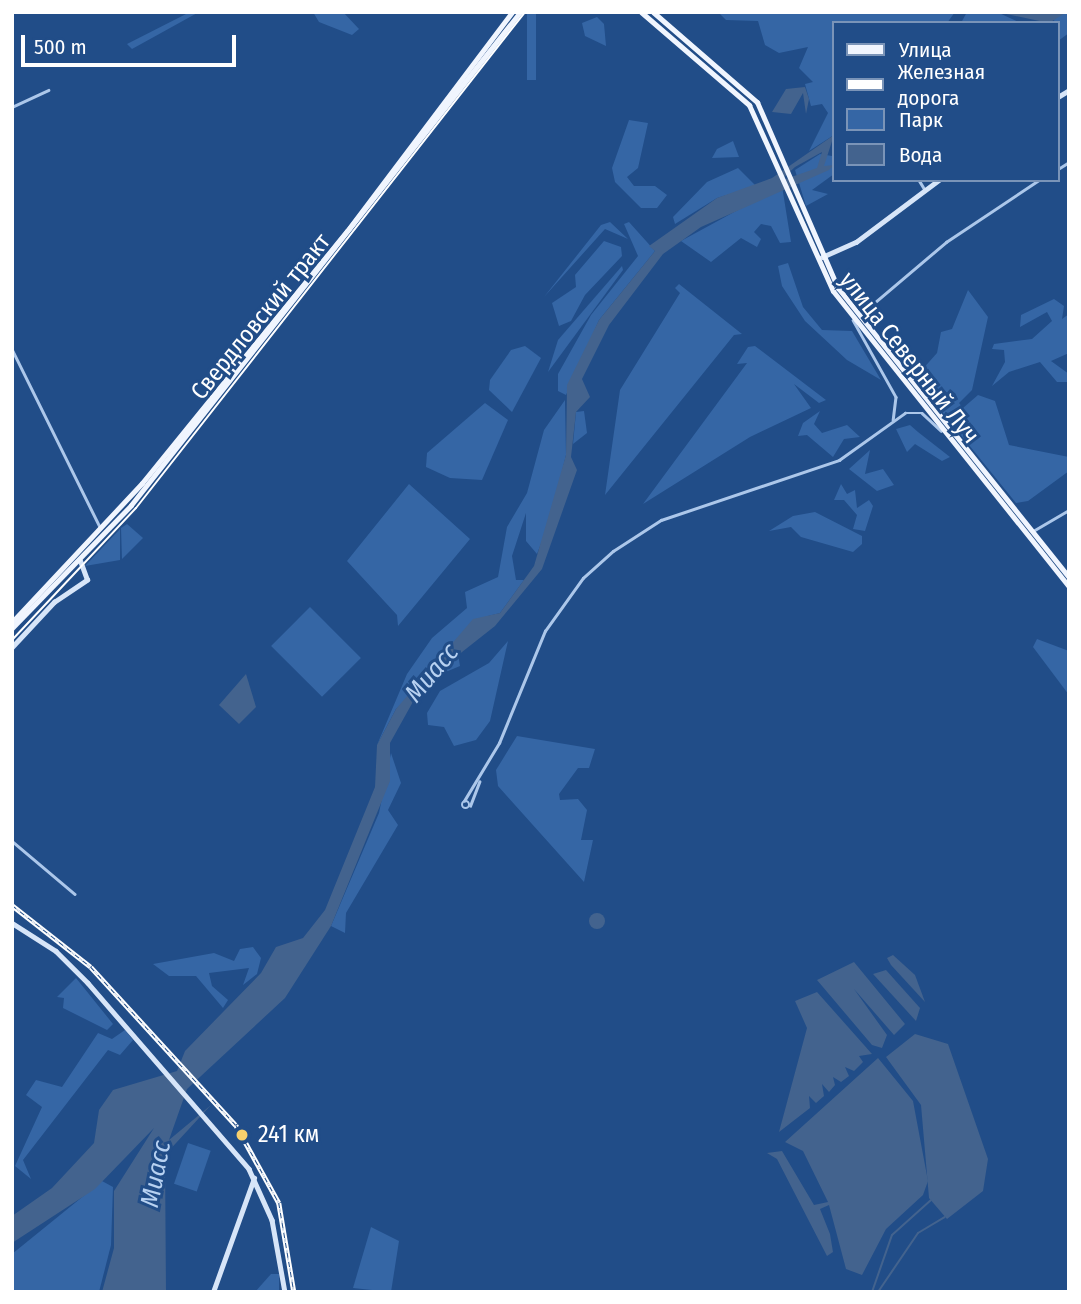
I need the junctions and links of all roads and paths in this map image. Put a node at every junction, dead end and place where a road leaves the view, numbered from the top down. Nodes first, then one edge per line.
1 (512, 12) edge
2 (520, 12) edge
3 (641, 12) edge
4 (653, 12) edge
5 (48, 90) dead end
6 (12, 107) edge
7 (780, 157) junction
8 (920, 182) edge
9 (936, 182) edge
10 (1036, 182) edge
11 (925, 190) junction
12 (795, 196) junction
13 (822, 257) junction
14 (856, 318) junction
15 (12, 349) edge
16 (14, 355) edge
17 (891, 423) junction
18 (944, 433) junction
19 (1069, 510) edge
20 (104, 531) junction
21 (1030, 533) junction
22 (80, 561) junction
23 (80, 568) junction
24 (70, 570) junction
25 (1069, 577) edge
26 (1069, 587) edge
27 (12, 622) edge
28 (12, 628) edge
29 (12, 649) edge
30 (479, 782) junction
31 (12, 841) edge
32 (75, 894) dead end
33 (12, 923) edge
34 (255, 1177) junction
35 (213, 1292) edge
36 (285, 1292) edge

1 - 20 main road, Свердловский тракт
2 - 20 main road, Свердловский тракт
3 - 7 main road, улица Северный Луч
4 - 7 main road, улица Северный Луч
5 - 6 street
7 - 12 main road, улица Северный Луч
8 - 11 street
9 - 11 main road
10 - 14 street
11 - 13 main road
12 - 13 main road, улица Северный Луч
12 - 14 main road, улица Северный Луч
13 - 14 main road, улица Северный Луч
14 - 17 street
14 - 18 main road, улица Северный Луч
14 - 21 main road, улица Северный Луч
15 - 16 street
16 - 20 street
17 - 18 street
17 - 30 street
18 - 26 main road, улица Северный Луч
19 - 21 street
20 - 22 main road, Свердловский тракт
20 - 27 main road, Свердловский тракт
21 - 25 main road, улица Северный Луч
22 - 23 main road
22 - 24 main road, Свердловский тракт
23 - 24 main road
23 - 29 main road
24 - 28 main road, Свердловский тракт
30 - 30 street
31 - 32 street
33 - 34 main road
34 - 35 main road
34 - 36 main road

